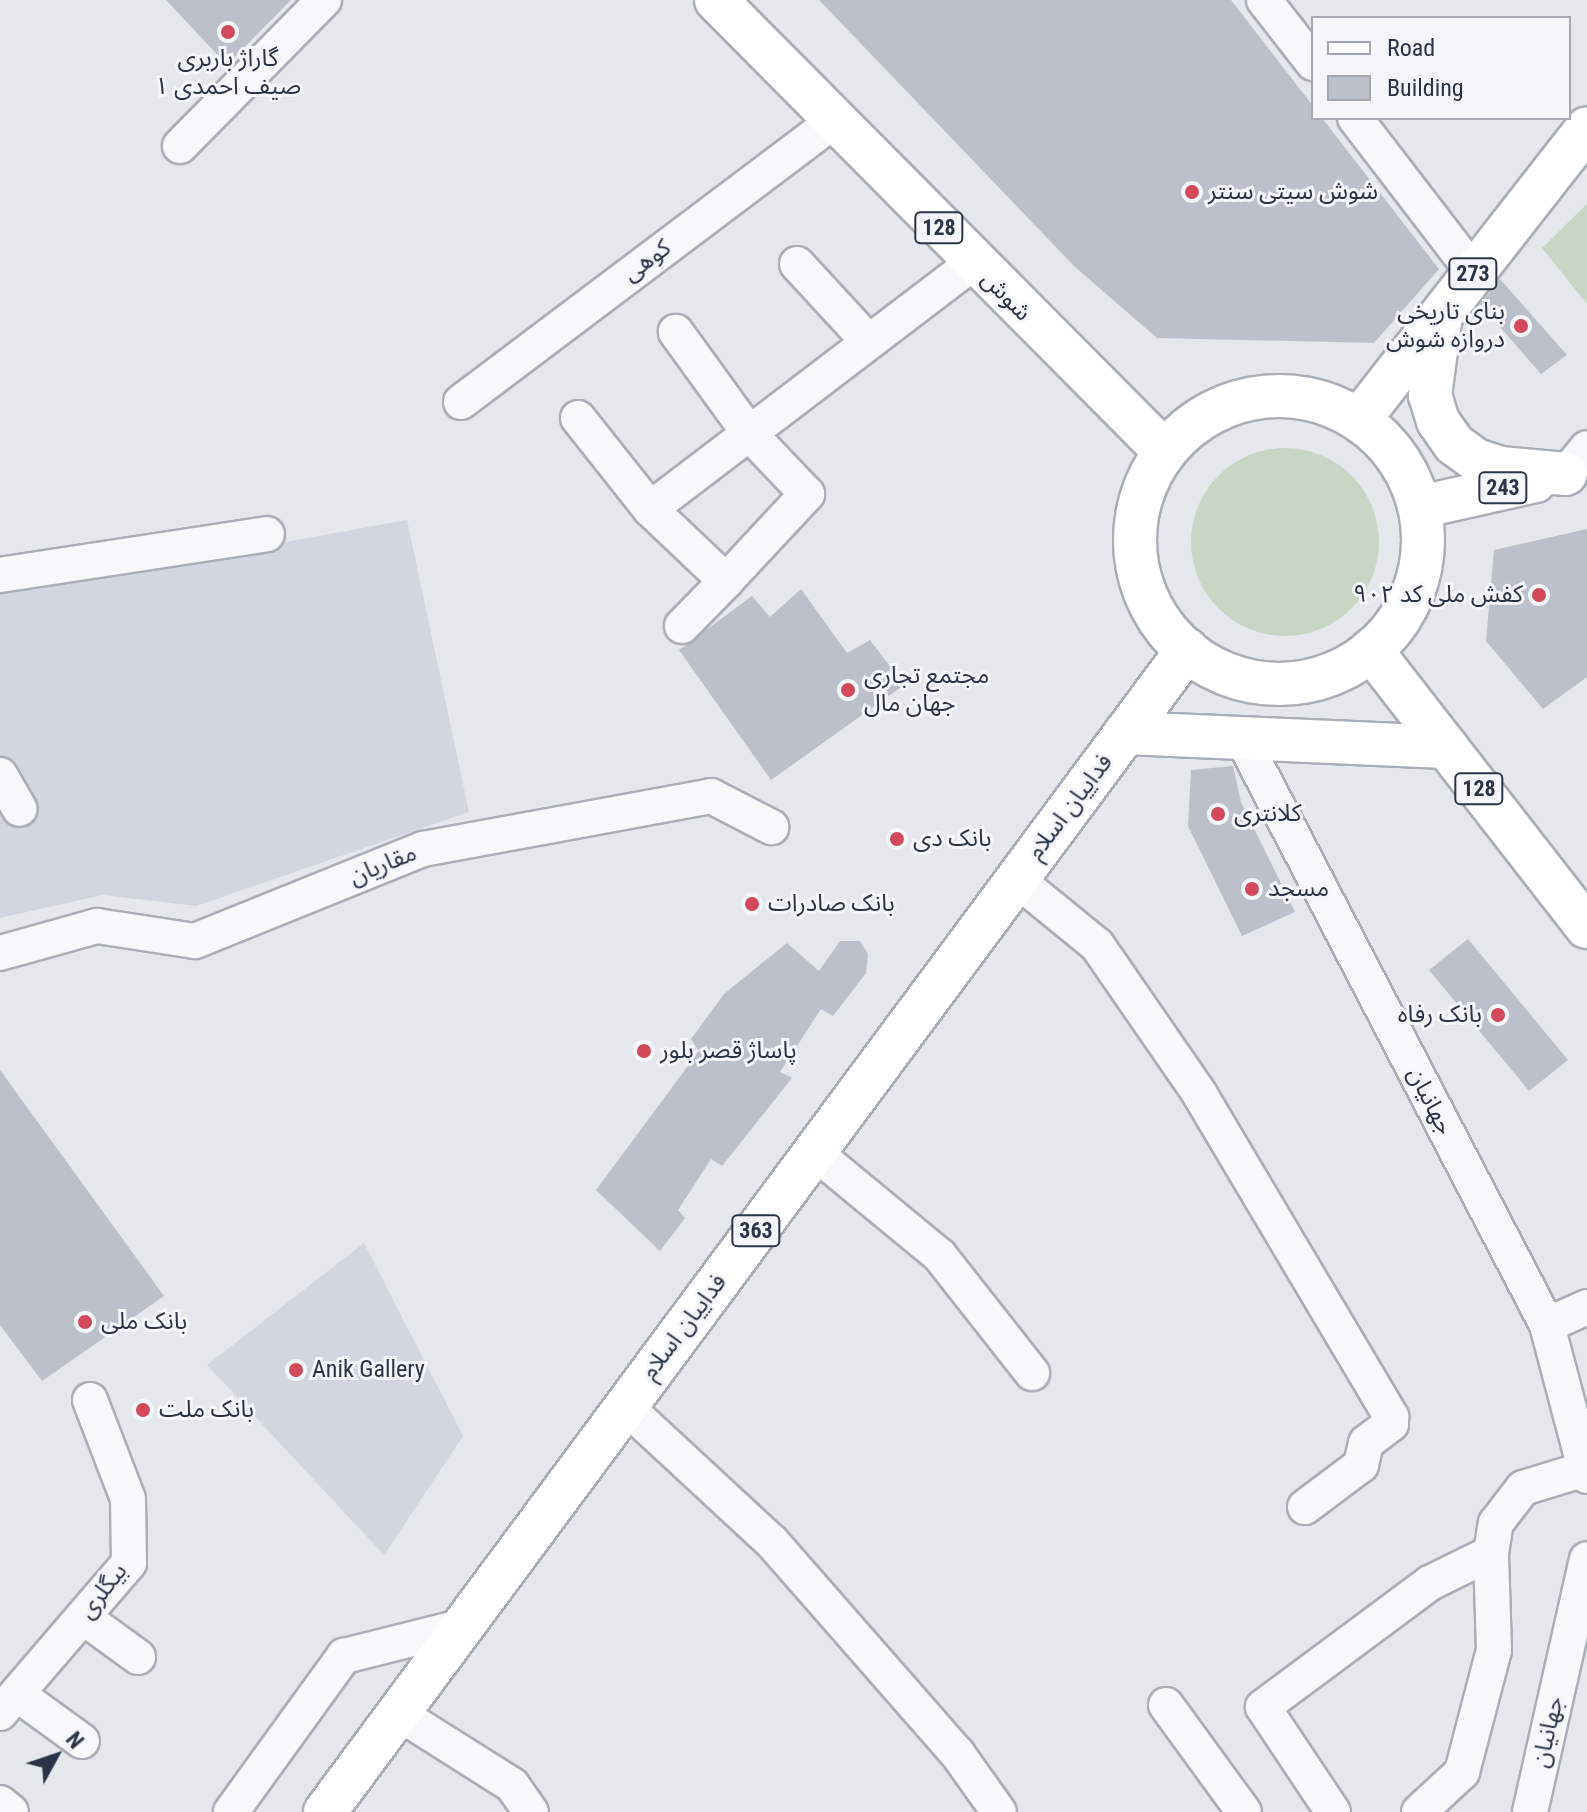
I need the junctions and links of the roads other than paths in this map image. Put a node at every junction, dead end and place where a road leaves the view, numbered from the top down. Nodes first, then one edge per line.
1 (324, 0) edge
2 (716, 0) edge
3 (1264, 0) edge
4 (1311, 60) edge
5 (1357, 120) edge
6 (834, 121) junction
7 (1587, 128) edge
8 (180, 146) dead end
9 (973, 263) junction
10 (797, 264) dead end
11 (1474, 273) junction
12 (1442, 313) junction
13 (676, 332) dead end
14 (868, 341) junction
15 (461, 402) dead end
16 (578, 418) dead end
17 (1359, 420) junction
18 (749, 433) junction
19 (1165, 452) junction
20 (1580, 463) edge
21 (1420, 507) junction
22 (650, 509) junction
23 (267, 534) dead end
24 (0, 575) edge
25 (726, 581) junction
26 (682, 626) dead end
27 (1187, 650) junction
28 (1371, 650) junction
29 (1125, 733) junction
30 (1242, 738) junction
31 (1447, 747) junction
32 (0, 775) edge
33 (20, 809) dead end
34 (771, 827) dead end
35 (1016, 879) junction
36 (1587, 927) edge
37 (0, 953) edge
38 (814, 1152) junction
39 (1587, 1307) edge
40 (1547, 1325) junction
41 (1032, 1373) dead end
42 (90, 1400) dead end
43 (625, 1406) junction
44 (1586, 1473) edge
45 (1305, 1507) dead end
46 (1491, 1553) junction
47 (1587, 1559) edge
48 (83, 1617) junction
49 (463, 1626) junction
50 (138, 1657) dead end
51 (8, 1704) edge
52 (1166, 1705) dead end
53 (398, 1713) junction
54 (82, 1741) dead end
55 (0, 1803) edge
56 (340, 1806) edge
57 (11, 1812) edge
58 (231, 1812) edge
59 (531, 1812) edge
60 (999, 1812) edge
61 (1244, 1812) edge
62 (1333, 1812) edge
63 (1419, 1812) edge
64 (1530, 1812) edge

1 - 8 street
2 - 6 main road, شوش / 128
3 - 4 street
5 - 11 street
6 - 9 main road, شوش / 128
6 - 15 street, کوهی
7 - 11 main road, 273
9 - 14 street
9 - 19 main road, شوش / 128
10 - 14 street
11 - 12 main road, 273
12 - 17 main road, 273
12 - 20 main road
13 - 18 street
14 - 18 street
16 - 22 street
17 - 19 main road
17 - 21 main road
18 - 22 street
18 - 25 street
19 - 27 main road
20 - 21 main road, 243
21 - 28 main road
22 - 25 street
23 - 24 street
25 - 26 street
27 - 28 main road
27 - 29 main road, فداییان اسلام / 363
28 - 31 main road, 128
29 - 30 main road
29 - 35 main road, فداییان اسلام / 363
30 - 31 main road
30 - 40 street, جهانیان
31 - 36 main road, 128
32 - 33 street
34 - 37 street, مقاریان
35 - 38 main road, فداییان اسلام / 363
35 - 45 street
38 - 41 street
38 - 43 main road, فداییان اسلام / 363
39 - 40 street
40 - 44 street, جهانیان
42 - 48 street, بیگلری
43 - 49 main road, فداییان اسلام / 363
43 - 60 street
44 - 46 street
46 - 62 street
46 - 63 street
47 - 64 street, جهانیان
48 - 50 street
48 - 51 street, بیگلری
49 - 53 main road, فداییان اسلام / 363
49 - 58 street
51 - 54 street
52 - 61 street
53 - 56 main road, فداییان اسلام / 363
53 - 59 street
55 - 57 street

